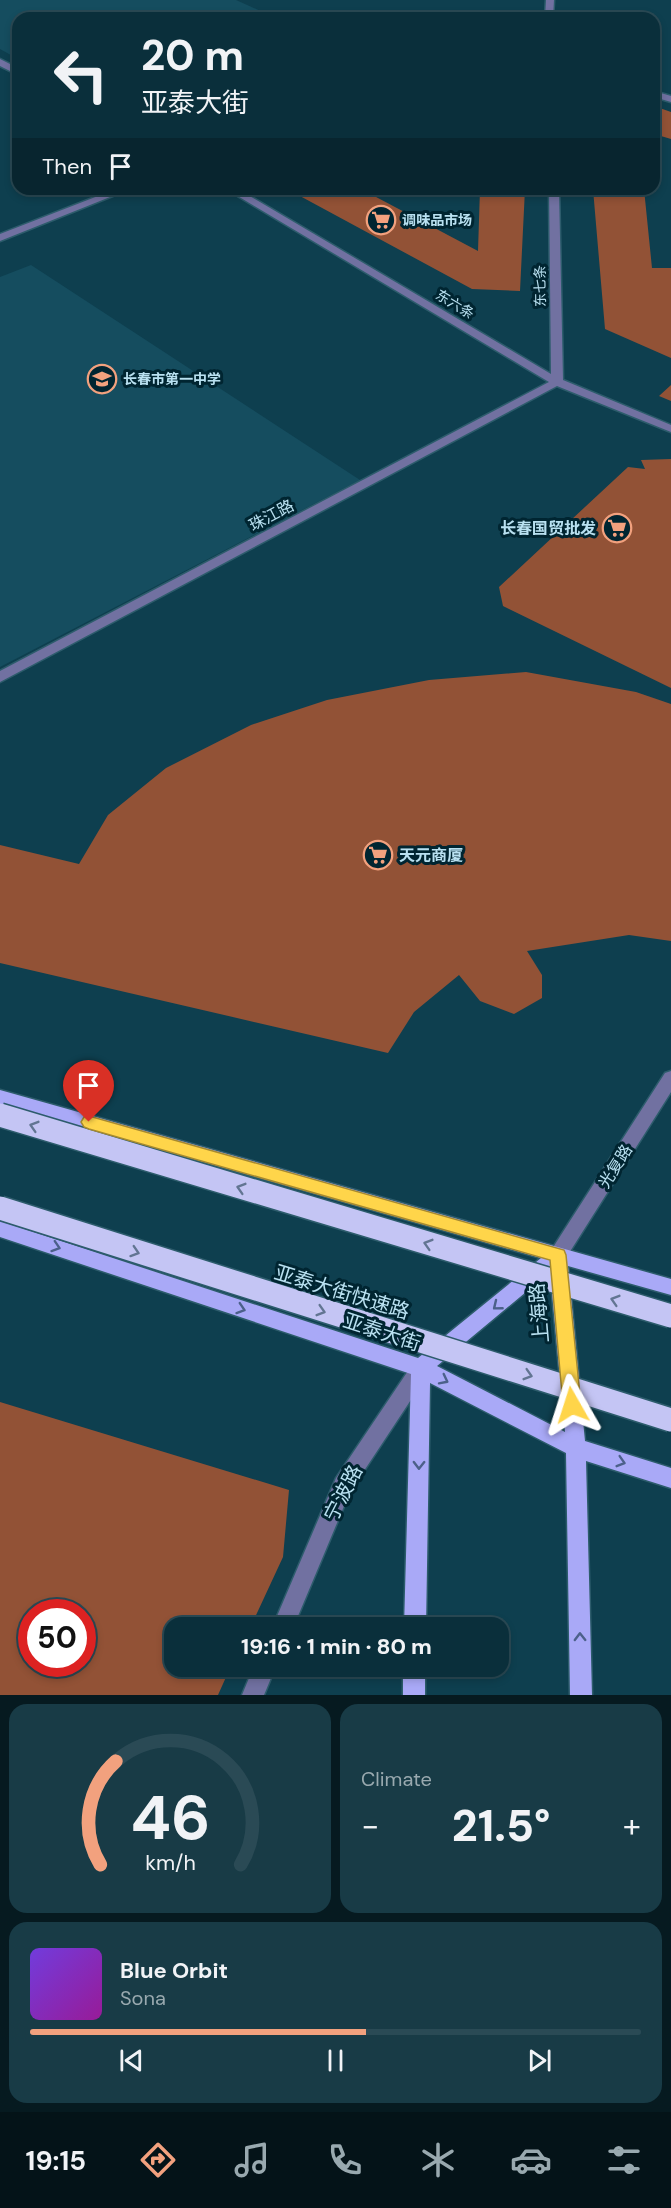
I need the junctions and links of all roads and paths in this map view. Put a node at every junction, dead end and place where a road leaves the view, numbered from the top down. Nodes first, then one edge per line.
1 (110, 195) edge
2 (241, 195) edge
3 (554, 195) edge
4 (0, 238) edge
5 (557, 382) junction
6 (671, 429) edge
7 (0, 678) edge
8 (671, 1078) edge
9 (0, 1097) edge
10 (0, 1115) edge
11 (0, 1208) edge
12 (0, 1229) edge
13 (558, 1255) junction
14 (671, 1287) edge
15 (671, 1317) edge
16 (421, 1368) junction
17 (671, 1420) edge
18 (576, 1448) junction
19 (671, 1478) edge
20 (287, 1617) edge
21 (415, 1617) edge
22 (260, 1677) edge
23 (414, 1677) edge
24 (253, 1695) edge
25 (414, 1695) edge
26 (581, 1695) edge

1 - 4 street
2 - 5 street, 东六条
3 - 5 street, 东七条
5 - 6 street, 东六条
5 - 7 street, 珠江路
8 - 13 street, 光复路
9 - 13 main road
15 -> 10 highway, bridge
11 -> 17 highway, 亚泰大街快速路, bridge
12 -> 16 main road, 亚泰大街
13 - 14 main road
13 -> 16 main road, 上海路
13 - 18 main road, 上海路
16 -> 18 main road, 亚泰大街
16 - 20 street, 宁波路
16 -> 21 main road
18 -> 19 main road, 亚泰大街
26 -> 18 main road, 上海路
22 - 24 street
23 - 25 main road

